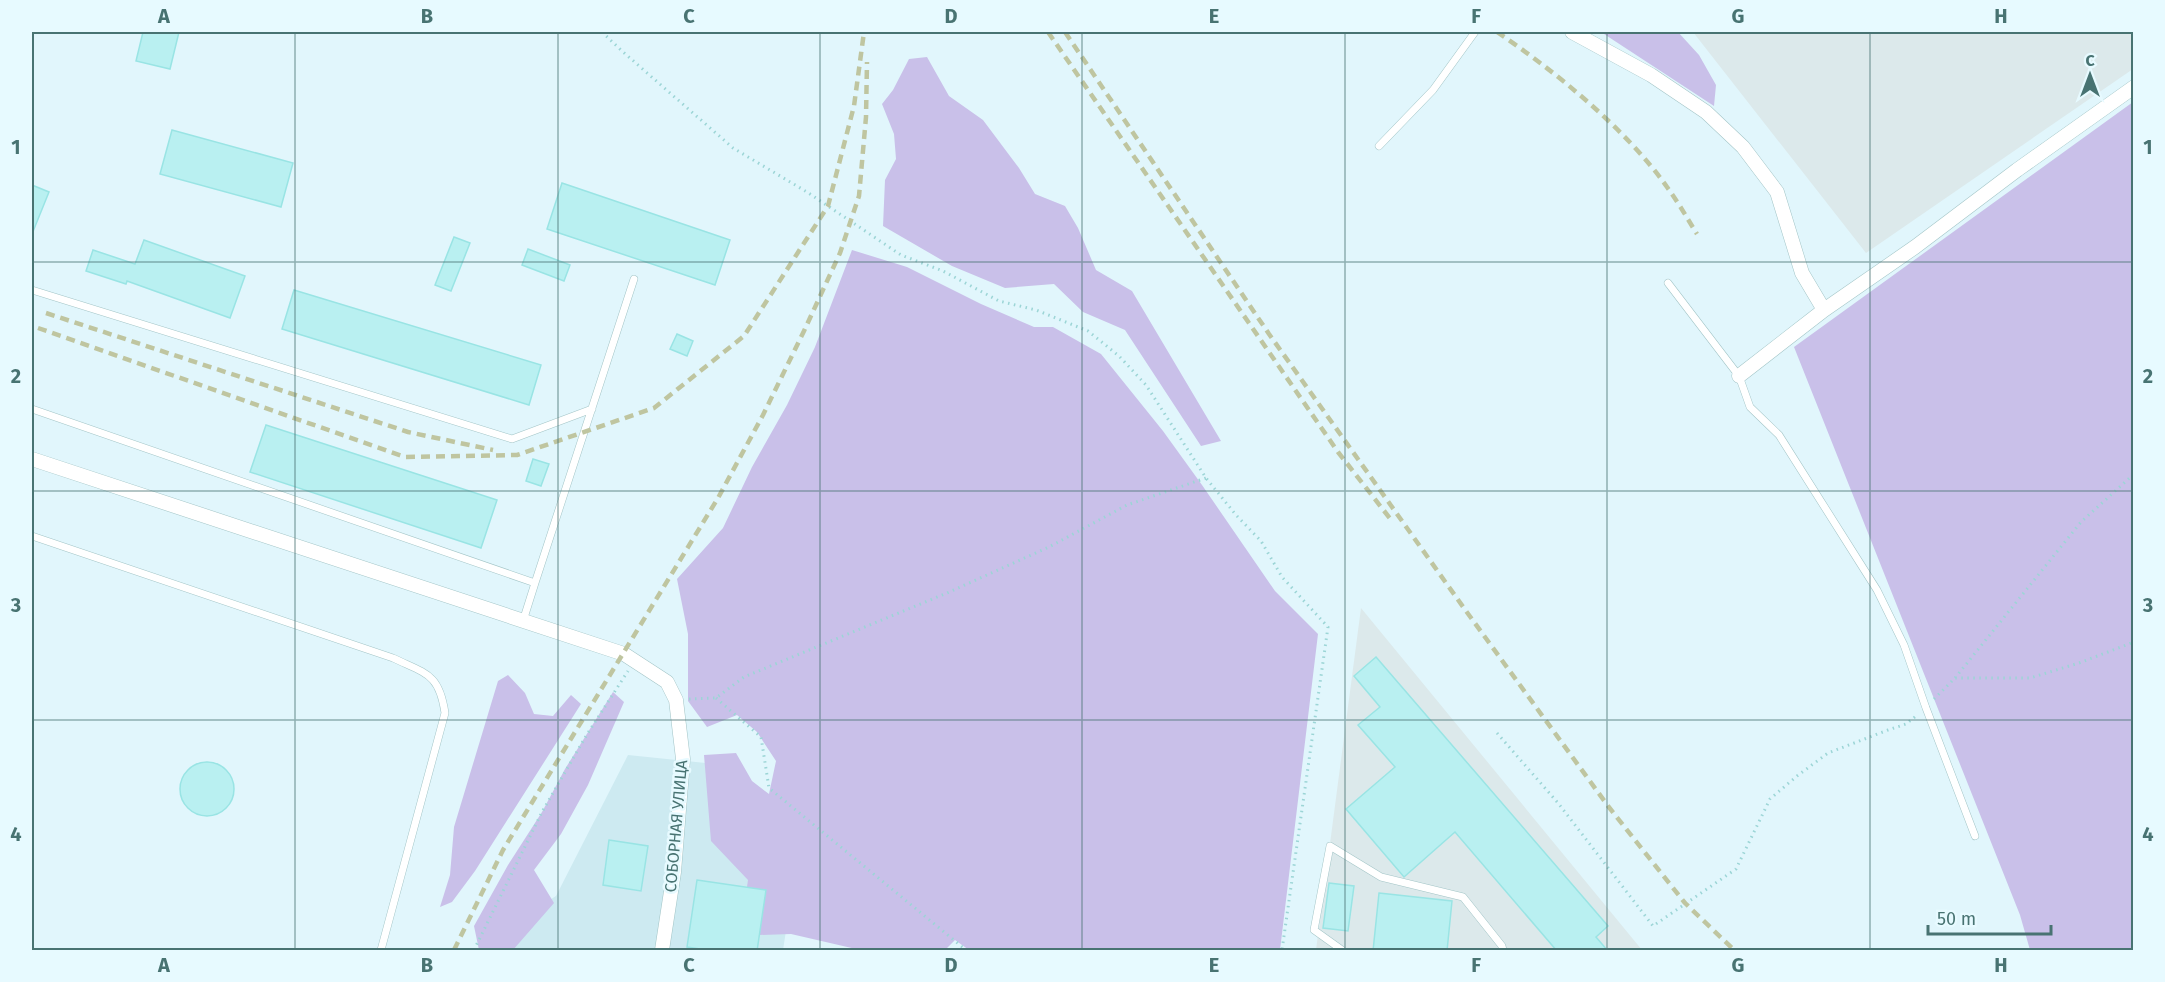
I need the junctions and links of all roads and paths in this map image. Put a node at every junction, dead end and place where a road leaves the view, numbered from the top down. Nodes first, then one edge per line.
1 (602, 32) edge
2 (1475, 32) edge
3 (1572, 32) edge
4 (2133, 87) edge
5 (1379, 146) dead end
6 (634, 279) dead end
7 (1668, 283) dead end
8 (32, 290) edge
9 (1824, 310) junction
10 (1739, 376) junction
11 (592, 408) junction
12 (32, 410) edge
13 (32, 459) edge
14 (2133, 474) edge
15 (1206, 478) junction
16 (32, 536) edge
17 (535, 583) junction
18 (523, 621) junction
19 (2133, 642) edge
20 (630, 657) junction
21 (1955, 678) junction
22 (716, 698) junction
23 (676, 700) junction
24 (1926, 708) junction
25 (1497, 734) dead end
26 (1975, 836) dead end
27 (381, 951) edge
28 (474, 951) edge
29 (662, 951) edge
30 (966, 951) edge
31 (1282, 951) edge
32 (1342, 951) edge
33 (1503, 951) edge

1 - 15 path
2 - 5 lane
3 - 9 street
4 - 9 street
6 - 11 lane
7 - 10 lane
8 - 11 lane
9 - 10 street
10 - 24 lane
11 - 17 lane
12 - 17 lane
13 - 18 street
14 - 21 path
15 - 22 path
15 - 31 path
16 - 27 lane
17 - 18 lane
18 - 20 street
19 - 21 path
20 - 23 street
20 - 28 path
21 - 24 path
22 - 23 path
22 - 30 path
23 - 29 street, СОБОРНАЯ УЛИЦА
24 - 25 path
24 - 26 lane
32 - 33 lane

